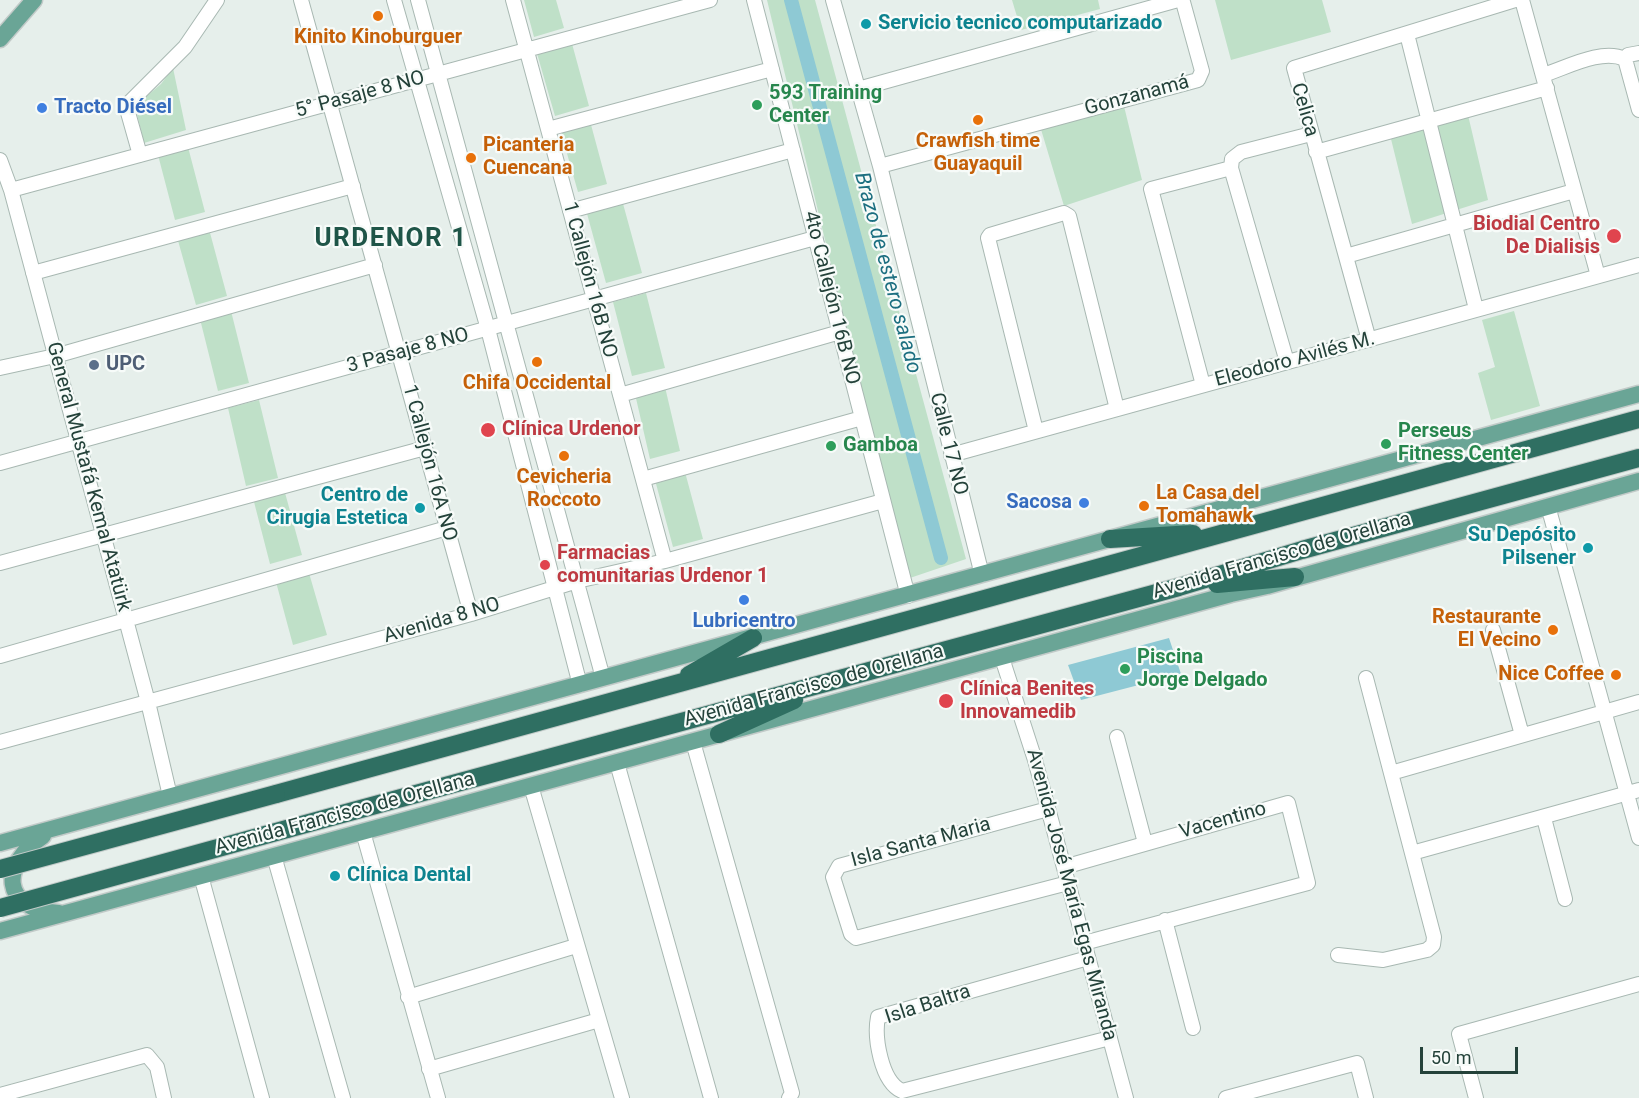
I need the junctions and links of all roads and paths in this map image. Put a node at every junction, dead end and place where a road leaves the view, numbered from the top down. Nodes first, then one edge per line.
1 (34, 0) edge
2 (217, 0) edge
3 (301, 0) edge
4 (394, 0) edge
5 (418, 0) edge
6 (513, 0) edge
7 (710, 0) edge
8 (754, 0) edge
9 (832, 0) edge
10 (1515, 0) edge
11 (1522, 0) edge
12 (1407, 34) junction
13 (0, 39) edge
14 (526, 50) junction
15 (1639, 53) edge
16 (1625, 59) junction
17 (771, 69) junction
18 (439, 74) junction
19 (417, 79) junction
20 (1545, 82) junction
21 (858, 89) junction
22 (330, 103) junction
23 (1639, 110) edge
24 (1428, 121) junction
25 (548, 129) junction
26 (1311, 134) junction
27 (792, 150) junction
28 (1316, 152) junction
29 (140, 155) junction
30 (0, 160) edge
31 (880, 166) junction
32 (1231, 168) junction
33 (353, 186) junction
34 (10, 190) junction
35 (1574, 191) junction
36 (570, 210) junction
37 (1455, 225) junction
38 (815, 238) junction
39 (1346, 256) junction
40 (375, 265) junction
41 (1639, 265) edge
42 (33, 273) junction
43 (1598, 276) junction
44 (594, 299) junction
45 (1476, 309) junction
46 (506, 324) junction
47 (488, 329) junction
48 (840, 332) junction
49 (1369, 340) junction
50 (399, 353) junction
51 (55, 356) junction
52 (1287, 362) junction
53 (0, 368) edge
54 (1203, 385) junction
55 (1639, 394) edge
56 (620, 395) junction
57 (1117, 409) junction
58 (862, 418) junction
59 (1639, 419) edge
60 (1036, 431) junction
61 (78, 442) junction
62 (425, 448) junction
63 (951, 455) junction
64 (1639, 458) edge
65 (0, 464) edge
66 (643, 479) junction
67 (1639, 481) edge
68 (883, 501) junction
69 (1548, 506) junction
70 (447, 528) junction
71 (1231, 532) junction
72 (103, 535) junction
73 (1110, 539) junction
74 (665, 561) junction
75 (0, 563) edge
76 (982, 575) junction
77 (1295, 578) junction
78 (577, 581) junction
79 (1179, 587) junction
80 (554, 589) junction
81 (908, 596) junction
82 (471, 614) junction
83 (126, 620) junction
84 (1494, 630) dead end
85 (753, 638) junction
86 (0, 656) edge
87 (1002, 658) junction
88 (603, 678) junction
89 (844, 678) junction
90 (1366, 678) dead end
91 (580, 685) junction
92 (668, 687) junction
93 (148, 702) junction
94 (1639, 702) edge
95 (1604, 712) junction
96 (719, 734) junction
97 (1522, 735) junction
98 (1117, 737) dead end
99 (0, 742) edge
100 (693, 742) junction
101 (617, 763) junction
102 (1391, 773) junction
103 (531, 786) junction
104 (1633, 792) edge
105 (170, 796) junction
106 (1048, 809) junction
107 (1544, 818) junction
108 (54, 829) junction
109 (363, 832) junction
110 (1639, 838) edge
111 (0, 843) edge
112 (1145, 843) junction
113 (1412, 853) junction
114 (274, 856) junction
115 (1064, 867) junction
116 (0, 869) edge
117 (201, 876) junction
118 (1068, 883) junction
119 (1565, 899) dead end
120 (0, 908) edge
121 (69, 913) junction
122 (1165, 920) junction
123 (0, 932) edge
124 (1084, 943) junction
125 (576, 946) junction
126 (1338, 955) dead end
127 (1088, 958) junction
128 (1639, 984) edge
129 (408, 997) junction
130 (599, 1020) junction
131 (1193, 1028) dead end
132 (1110, 1038) junction
133 (429, 1069) junction
134 (0, 1095) edge
135 (790, 1096) edge
136 (164, 1098) edge
137 (262, 1098) edge
138 (342, 1098) edge
139 (438, 1098) edge
140 (622, 1098) edge
141 (711, 1098) edge
142 (1126, 1098) edge
143 (1226, 1098) edge
144 (1366, 1098) edge
145 (1476, 1098) edge

1 - 13 main road
2 - 29 street
3 - 22 street, 1 Callejón 16A NO
4 - 19 street
5 - 18 street
6 - 14 street, 1 Callejón 16B NO
7 - 14 street, 5° Pasaje 8 NO
8 - 17 street, 4to Callejón 16B NO
9 - 21 street, Calle 17 NO
10 - 12 street, Celica
11 - 20 street
12 - 24 street
12 - 26 street, Celica
14 - 18 street, 5° Pasaje 8 NO
14 - 25 street, 1 Callejón 16B NO
15 - 16 street
16 - 20 street
16 - 23 street
17 - 25 street
17 - 27 street, 4to Callejón 16B NO
18 - 19 street, 5° Pasaje 8 NO
18 - 46 street
19 - 22 street, 5° Pasaje 8 NO
19 - 47 street
20 - 24 street
20 - 35 street
21 - 31 street, Calle 17 NO
21 - 31 street, Gonzanamá
22 - 29 street, 5° Pasaje 8 NO
22 - 33 street, 1 Callejón 16A NO
24 - 28 street
24 - 37 street
25 - 36 street, 1 Callejón 16B NO
26 - 28 street, Celica
26 - 32 street
27 - 36 street
27 - 38 street, 4to Callejón 16B NO
28 - 39 street, Celica
29 - 34 street, 5° Pasaje 8 NO
30 - 34 street, General Mustafá Kemal Atatürk
31 - 63 street, Calle 17 NO
32 - 52 street
32 - 54 street
33 - 40 street, 1 Callejón 16A NO
33 - 42 street
34 - 42 street, General Mustafá Kemal Atatürk
35 - 37 street
35 - 43 street
36 - 44 street, 1 Callejón 16B NO
37 - 39 street
37 - 45 street
38 - 44 street, 3 Pasaje 8 NO
38 - 48 street, 4to Callejón 16B NO
39 - 49 street, Celica
40 - 50 street, 1 Callejón 16A NO
40 - 51 street
41 - 43 street, Eleodoro Avilés M.
42 - 51 street, General Mustafá Kemal Atatürk
43 - 45 street, Eleodoro Avilés M.
44 - 46 street, 3 Pasaje 8 NO
44 - 56 street, 1 Callejón 16B NO
45 - 49 street, Eleodoro Avilés M.
46 - 47 street, 3 Pasaje 8 NO
46 - 78 street
47 - 50 street, 3 Pasaje 8 NO
47 - 80 street
48 - 56 street
48 - 58 street, 4to Callejón 16B NO
49 - 52 street, Eleodoro Avilés M.
50 - 61 street, 3 Pasaje 8 NO
50 - 62 street, 1 Callejón 16A NO
51 - 53 street
51 - 61 street, General Mustafá Kemal Atatürk
52 - 54 street, Eleodoro Avilés M.
54 - 57 street, Eleodoro Avilés M.
55 - 73 main road
56 - 66 street, 1 Callejón 16B NO
57 - 60 street, Eleodoro Avilés M.
57 - 60 street
58 - 66 street
58 - 68 street, 4to Callejón 16B NO
59 - 71 highway, Avenida Francisco de Orellana
60 - 63 street, Eleodoro Avilés M.
61 - 65 street, 3 Pasaje 8 NO
61 - 72 street, General Mustafá Kemal Atatürk
62 - 70 street, 1 Callejón 16A NO
62 - 72 street
63 - 76 street, Calle 17 NO
64 - 79 highway, Avenida Francisco de Orellana
66 - 74 street, 1 Callejón 16B NO
67 - 69 main road, Avenida Francisco de Orellana
68 - 74 street, Avenida 8 NO
68 - 81 street, 4to Callejón 16B NO
69 - 77 main road, Avenida Francisco de Orellana
69 - 95 street
70 - 82 street, 1 Callejón 16A NO
70 - 83 street
71 - 73 highway
71 - 92 highway, Avenida Francisco de Orellana
72 - 75 street
72 - 83 street, General Mustafá Kemal Atatürk
73 - 76 main road
74 - 78 street, Avenida 8 NO
76 - 81 main road
77 - 79 highway
77 - 87 main road, Avenida Francisco de Orellana
78 - 80 street, Avenida 8 NO
78 - 88 street
79 - 89 highway, Avenida Francisco de Orellana
80 - 82 street, Avenida 8 NO
80 - 91 street
81 - 85 main road
82 - 93 street, Avenida 8 NO
83 - 86 street
83 - 93 street, General Mustafá Kemal Atatürk
84 - 97 street
85 - 88 main road
85 - 92 highway
87 - 96 main road, Avenida Francisco de Orellana
87 - 106 street, Avenida José María Egas Miranda
88 - 91 main road
89 - 96 highway
89 - 120 highway, Avenida Francisco de Orellana, bridge
90 - 102 street
91 - 105 main road
92 - 116 highway, Avenida Francisco de Orellana, bridge
93 - 99 street, Avenida 8 NO
93 - 105 street, General Mustafá Kemal Atatürk
94 - 95 street
95 - 97 street
95 - 104 street
96 - 100 main road, Avenida Francisco de Orellana
97 - 102 street
98 - 112 street
100 - 101 main road, Avenida Francisco de Orellana
100 - 135 street
101 - 103 main road, Avenida Francisco de Orellana
101 - 141 street
102 - 113 street
103 - 109 main road, Avenida Francisco de Orellana
103 - 125 street
104 - 107 street
104 - 110 street
105 - 108 main road
106 - 115 street, Avenida José María Egas Miranda
106 - 118 street, Isla Santa Maria
107 - 113 street
107 - 119 street
108 - 111 main road
108 - 121 main road
109 - 114 main road, Avenida Francisco de Orellana
109 - 129 street
112 - 115 street, Vacentino
112 - 122 street, Vacentino
113 - 126 street
114 - 117 main road, Avenida Francisco de Orellana
114 - 138 street
115 - 118 street, Avenida José María Egas Miranda
117 - 121 main road, Avenida Francisco de Orellana
117 - 137 street
118 - 124 street, Avenida José María Egas Miranda
121 - 123 main road, Avenida Francisco de Orellana
122 - 124 street, Vacentino
122 - 131 street
124 - 127 street, Avenida José María Egas Miranda
125 - 129 street
125 - 130 street
127 - 132 street, Avenida José María Egas Miranda
127 - 132 street, Isla Baltra
128 - 145 street
129 - 133 street
130 - 133 street
130 - 140 street
132 - 142 street, Avenida José María Egas Miranda
133 - 139 street
134 - 136 street
143 - 144 street

